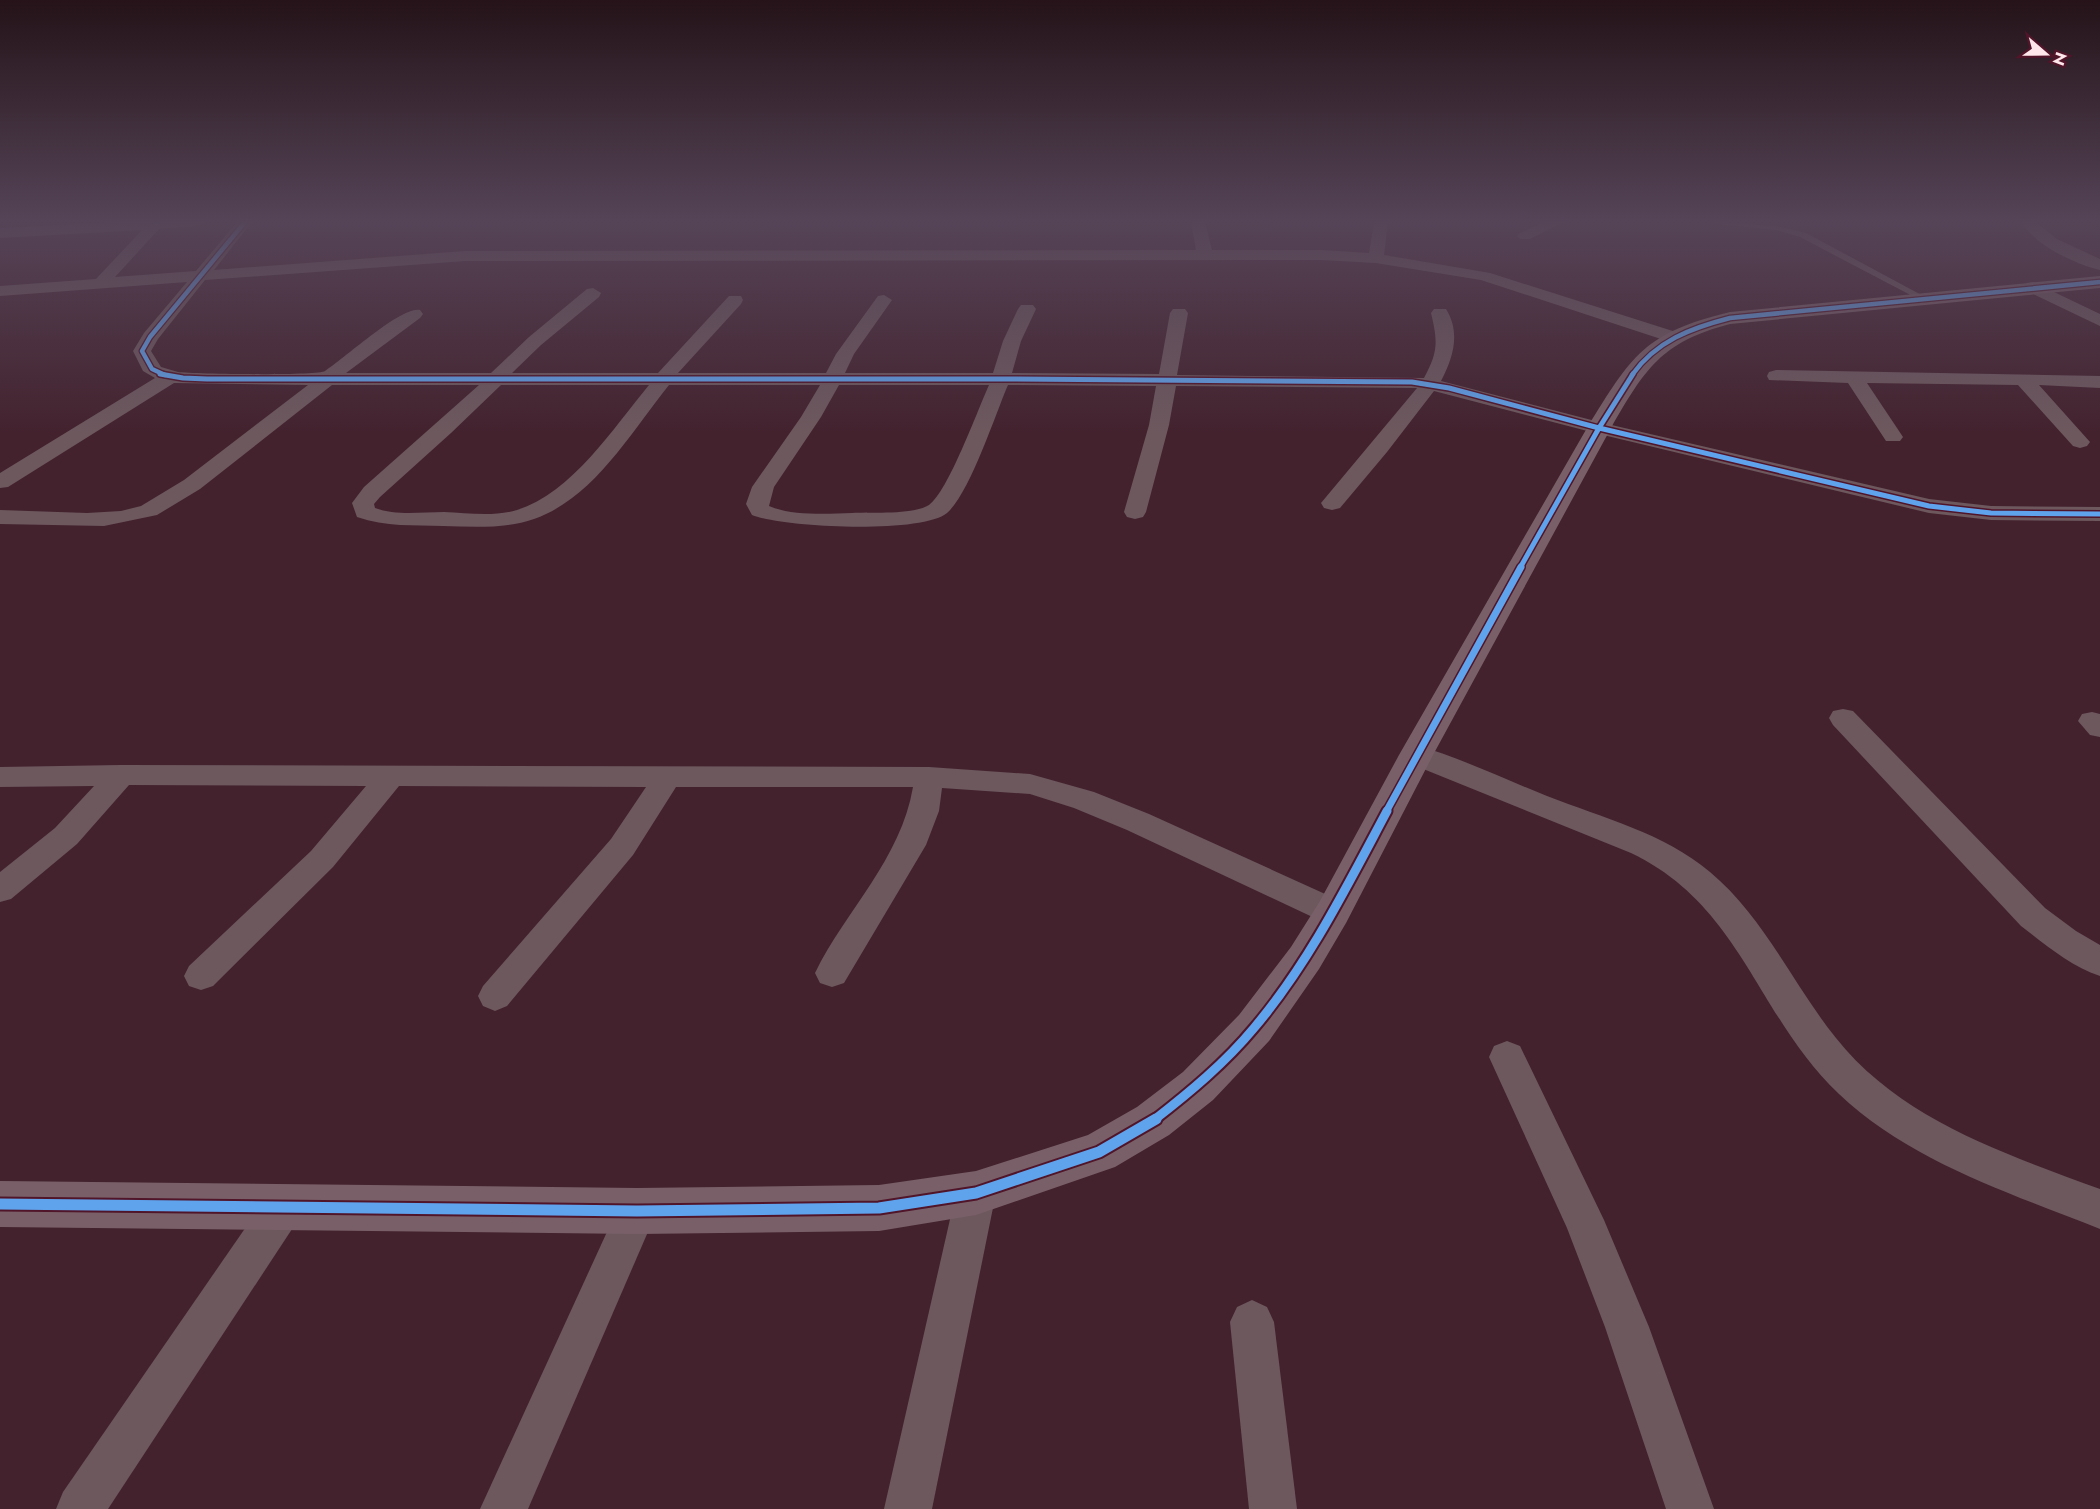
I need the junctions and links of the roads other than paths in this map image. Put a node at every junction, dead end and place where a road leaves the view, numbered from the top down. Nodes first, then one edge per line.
1 (186, 292) edge
2 (1540, 292) edge
3 (1912, 292) edge
4 (1978, 292) edge
5 (2043, 292) edge
6 (593, 293) dead end
7 (1923, 298) junction
8 (735, 300) dead end
9 (884, 300) dead end
10 (1027, 309) dead end
11 (1179, 313) dead end
12 (1440, 313) dead end
13 (414, 314) dead end
14 (2100, 321) edge
15 (1673, 337) junction
16 (172, 376) junction
17 (1776, 376) dead end
18 (1852, 376) junction
19 (497, 378) junction
20 (663, 379) junction
21 (1001, 379) junction
22 (2023, 379) junction
23 (328, 380) junction
24 (833, 380) junction
25 (1166, 380) junction
26 (2100, 382) edge
27 (1430, 384) junction
28 (1599, 428) junction
29 (1893, 437) dead end
30 (2080, 442) dead end
31 (0, 483) edge
32 (1332, 503) dead end
33 (1135, 513) dead end
34 (2100, 514) edge
35 (0, 517) edge
36 (1843, 718) dead end
37 (1416, 755) junction
38 (121, 775) junction
39 (392, 776) junction
40 (668, 776) junction
41 (0, 777) edge
42 (929, 777) junction
43 (0, 890) edge
44 (1333, 912) junction
45 (2100, 962) edge
46 (832, 973) dead end
47 (201, 976) dead end
48 (495, 996) dead end
49 (1508, 1057) dead end
50 (976, 1193) junction
51 (0, 1204) edge
52 (282, 1209) junction
53 (2100, 1209) edge
54 (636, 1211) junction
55 (1252, 1322) dead end
56 (80, 1509) edge
57 (504, 1509) edge
58 (908, 1509) edge
59 (1273, 1509) edge
60 (1690, 1509) edge

1 - 16 street
2 - 15 street
3 - 7 lane
4 - 7 street
5 - 14 street
6 - 19 street
7 - 15 street
8 - 20 street
9 - 24 street
10 - 21 street
11 - 25 street
12 - 27 street
13 - 23 street
15 - 28 street
16 - 23 street
16 - 31 street
17 - 18 street
18 - 22 street
18 - 29 street
19 - 20 street
19 - 20 street
19 - 23 street
20 - 24 street
21 - 24 street
21 - 24 street
21 - 25 street
22 - 26 street
22 - 30 street
23 - 35 street
25 - 27 street
25 - 33 street
27 - 28 street
27 - 32 street
28 - 34 street
28 - 37 street
36 - 45 street
37 - 44 street
37 - 53 street
38 - 39 street
38 - 41 street
38 - 43 street
39 - 40 street
39 - 47 street
40 - 42 street
40 - 48 street
42 - 44 street
42 - 46 street
44 - 50 street
49 - 60 street
50 - 54 street
50 - 58 street
51 - 52 street
52 - 54 street
52 - 56 street
54 - 57 street
55 - 59 street

